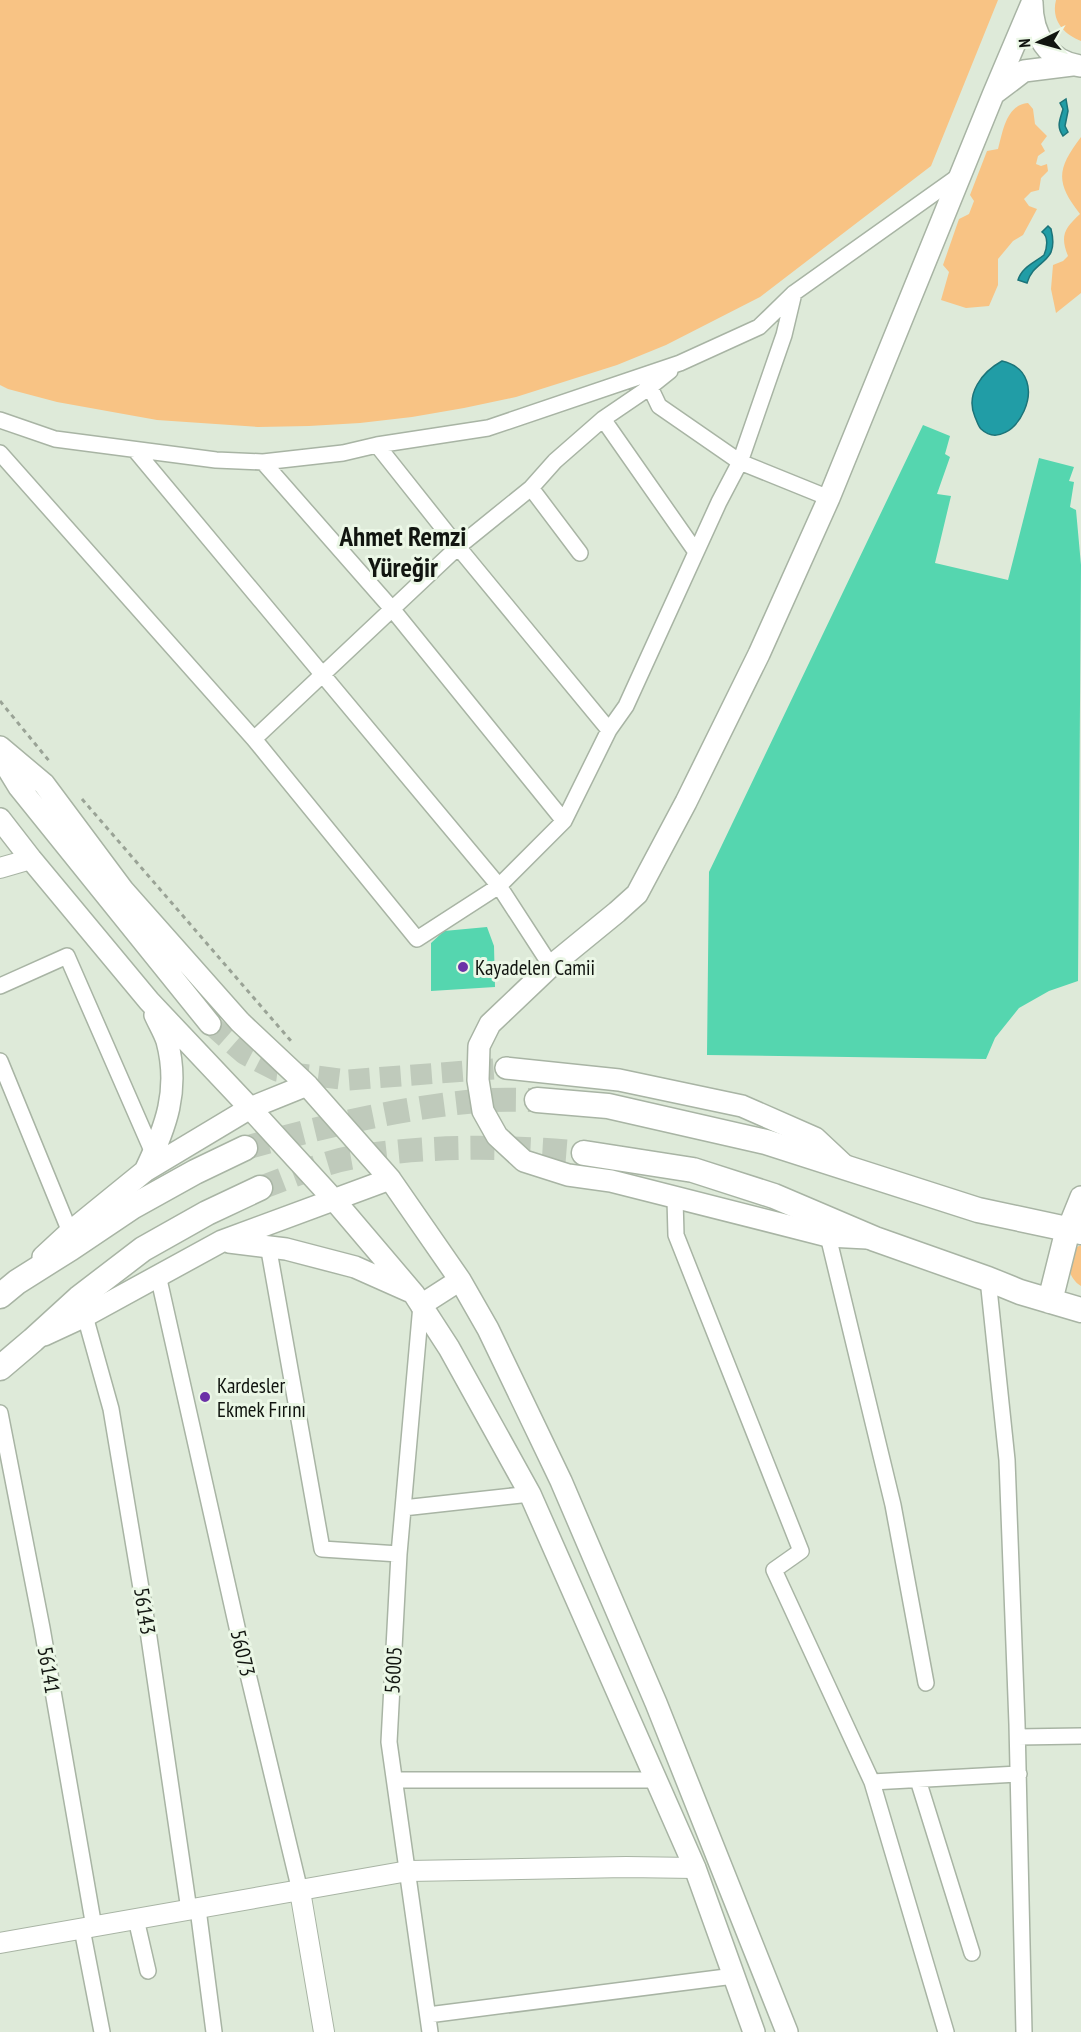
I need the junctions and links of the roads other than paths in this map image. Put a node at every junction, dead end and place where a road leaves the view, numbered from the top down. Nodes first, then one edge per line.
1 (1032, 1) edge
2 (1076, 65) edge
3 (993, 95) junction
4 (960, 175) junction
5 (794, 293) junction
6 (680, 363) junction
7 (650, 387) junction
8 (603, 419) junction
9 (0, 420) edge
10 (377, 445) junction
11 (135, 450) junction
12 (0, 453) edge
13 (263, 462) junction
14 (740, 462) junction
15 (531, 488) junction
16 (829, 498) junction
17 (458, 547) junction
18 (696, 552) junction
19 (580, 553) dead end
20 (393, 610) junction
21 (321, 675) junction
22 (609, 730) junction
23 (254, 739) junction
24 (0, 747) edge
25 (0, 756) edge
26 (0, 819) edge
27 (564, 821) junction
28 (31, 859) junction
29 (0, 868) edge
30 (499, 886) junction
31 (550, 966) junction
32 (0, 986) edge
33 (149, 1001) junction
34 (210, 1024) tunnel mouth
35 (0, 1061) edge
36 (506, 1068) tunnel mouth
37 (307, 1085) junction
38 (537, 1100) tunnel mouth
39 (250, 1108) junction
40 (244, 1148) tunnel mouth
41 (584, 1153) tunnel mouth
42 (149, 1162) junction
43 (849, 1170) junction
44 (390, 1179) junction
45 (260, 1188) tunnel mouth
46 (1081, 1197) edge
47 (675, 1199) junction
48 (335, 1201) junction
49 (1075, 1230) edge
50 (70, 1232) junction
51 (828, 1236) junction
52 (875, 1239) junction
53 (222, 1241) junction
54 (268, 1245) junction
55 (158, 1275) junction
56 (988, 1279) junction
57 (460, 1280) junction
58 (8, 1289) edge
59 (418, 1300) junction
60 (1050, 1301) junction
61 (1081, 1310) edge
62 (85, 1316) junction
63 (33, 1340) junction
64 (0, 1368) edge
65 (0, 1413) edge
66 (530, 1494) junction
67 (403, 1508) junction
68 (399, 1554) junction
69 (926, 1683) dead end
70 (1081, 1736) edge
71 (1018, 1737) junction
72 (1018, 1774) junction
73 (395, 1780) junction
74 (656, 1780) junction
75 (918, 1780) junction
76 (872, 1782) junction
77 (695, 1868) junction
78 (408, 1871) junction
79 (300, 1891) junction
80 (194, 1910) junction
81 (136, 1920) junction
82 (88, 1928) junction
83 (0, 1943) edge
84 (972, 1953) dead end
85 (148, 1971) dead end
86 (734, 1976) junction
87 (428, 2014) junction
88 (102, 2032) edge
89 (214, 2032) edge
90 (324, 2032) edge
91 (430, 2032) edge
92 (754, 2032) edge
93 (787, 2032) edge
94 (946, 2032) edge
95 (1024, 2032) edge

1 - 2 main road
1 - 3 main road
2 - 3 main road
3 - 4 main road
4 - 5 street
4 - 16 main road
5 - 6 street
5 - 14 street
6 - 7 street
6 - 10 street
7 - 8 street
7 - 14 street
8 - 15 street
8 - 18 street
9 - 11 street
10 - 13 street
10 - 17 street
11 - 13 street
11 - 21 street
12 - 23 street
13 - 20 street
14 - 16 street
14 - 18 street
15 - 17 street
15 - 19 street
16 - 31 main road
17 - 20 street
17 - 22 street
18 - 22 street
20 - 21 street
20 - 27 street
21 - 23 street
21 - 30 street
22 - 27 street
23 - 30 street
24 - 37 main road
25 - 34 main road
26 - 28 main road
27 - 30 street
28 - 29 street
28 - 33 main road
30 - 31 street
31 - 47 main road
32 - 42 street
33 - 39 main road
33 - 42 main road
35 - 50 street
36 - 43 main road
37 - 39 main road
37 - 44 main road
38 - 43 main road
39 - 42 main road
39 - 48 main road
40 - 58 main road
41 - 52 main road
42 - 50 main road
43 - 49 main road
44 - 48 main road
44 - 57 main road
45 - 63 main road
46 - 49 main road
47 - 51 main road
47 - 76 street
48 - 53 main road
48 - 59 main road
49 - 60 main road
50 - 58 main road
51 - 52 main road
51 - 69 street
52 - 56 main road
53 - 54 main road
53 - 55 main road
54 - 59 main road
54 - 68 street
55 - 62 main road
55 - 79 street, 56073
56 - 60 main road
56 - 71 street
57 - 59 main road
57 - 93 main road
59 - 66 main road
59 - 67 street, 56005
60 - 61 main road
62 - 63 main road
62 - 80 street, 56143
63 - 64 main road
65 - 82 street, 56141
66 - 67 street
66 - 74 main road
67 - 68 street, 56005
68 - 73 street, 56005
70 - 71 street
71 - 72 street
72 - 75 street
72 - 95 street
73 - 74 street
73 - 78 street, 56005
74 - 77 main road
75 - 76 street
75 - 84 street
76 - 94 street
77 - 78 street
77 - 86 main road
78 - 79 street
78 - 87 street, 56005
79 - 80 street
79 - 90 street, 56073
80 - 81 street
80 - 89 street, 56143
81 - 82 street
81 - 85 street
82 - 83 street
82 - 88 street, 56141
86 - 87 street
86 - 92 main road
87 - 91 street, 56005

